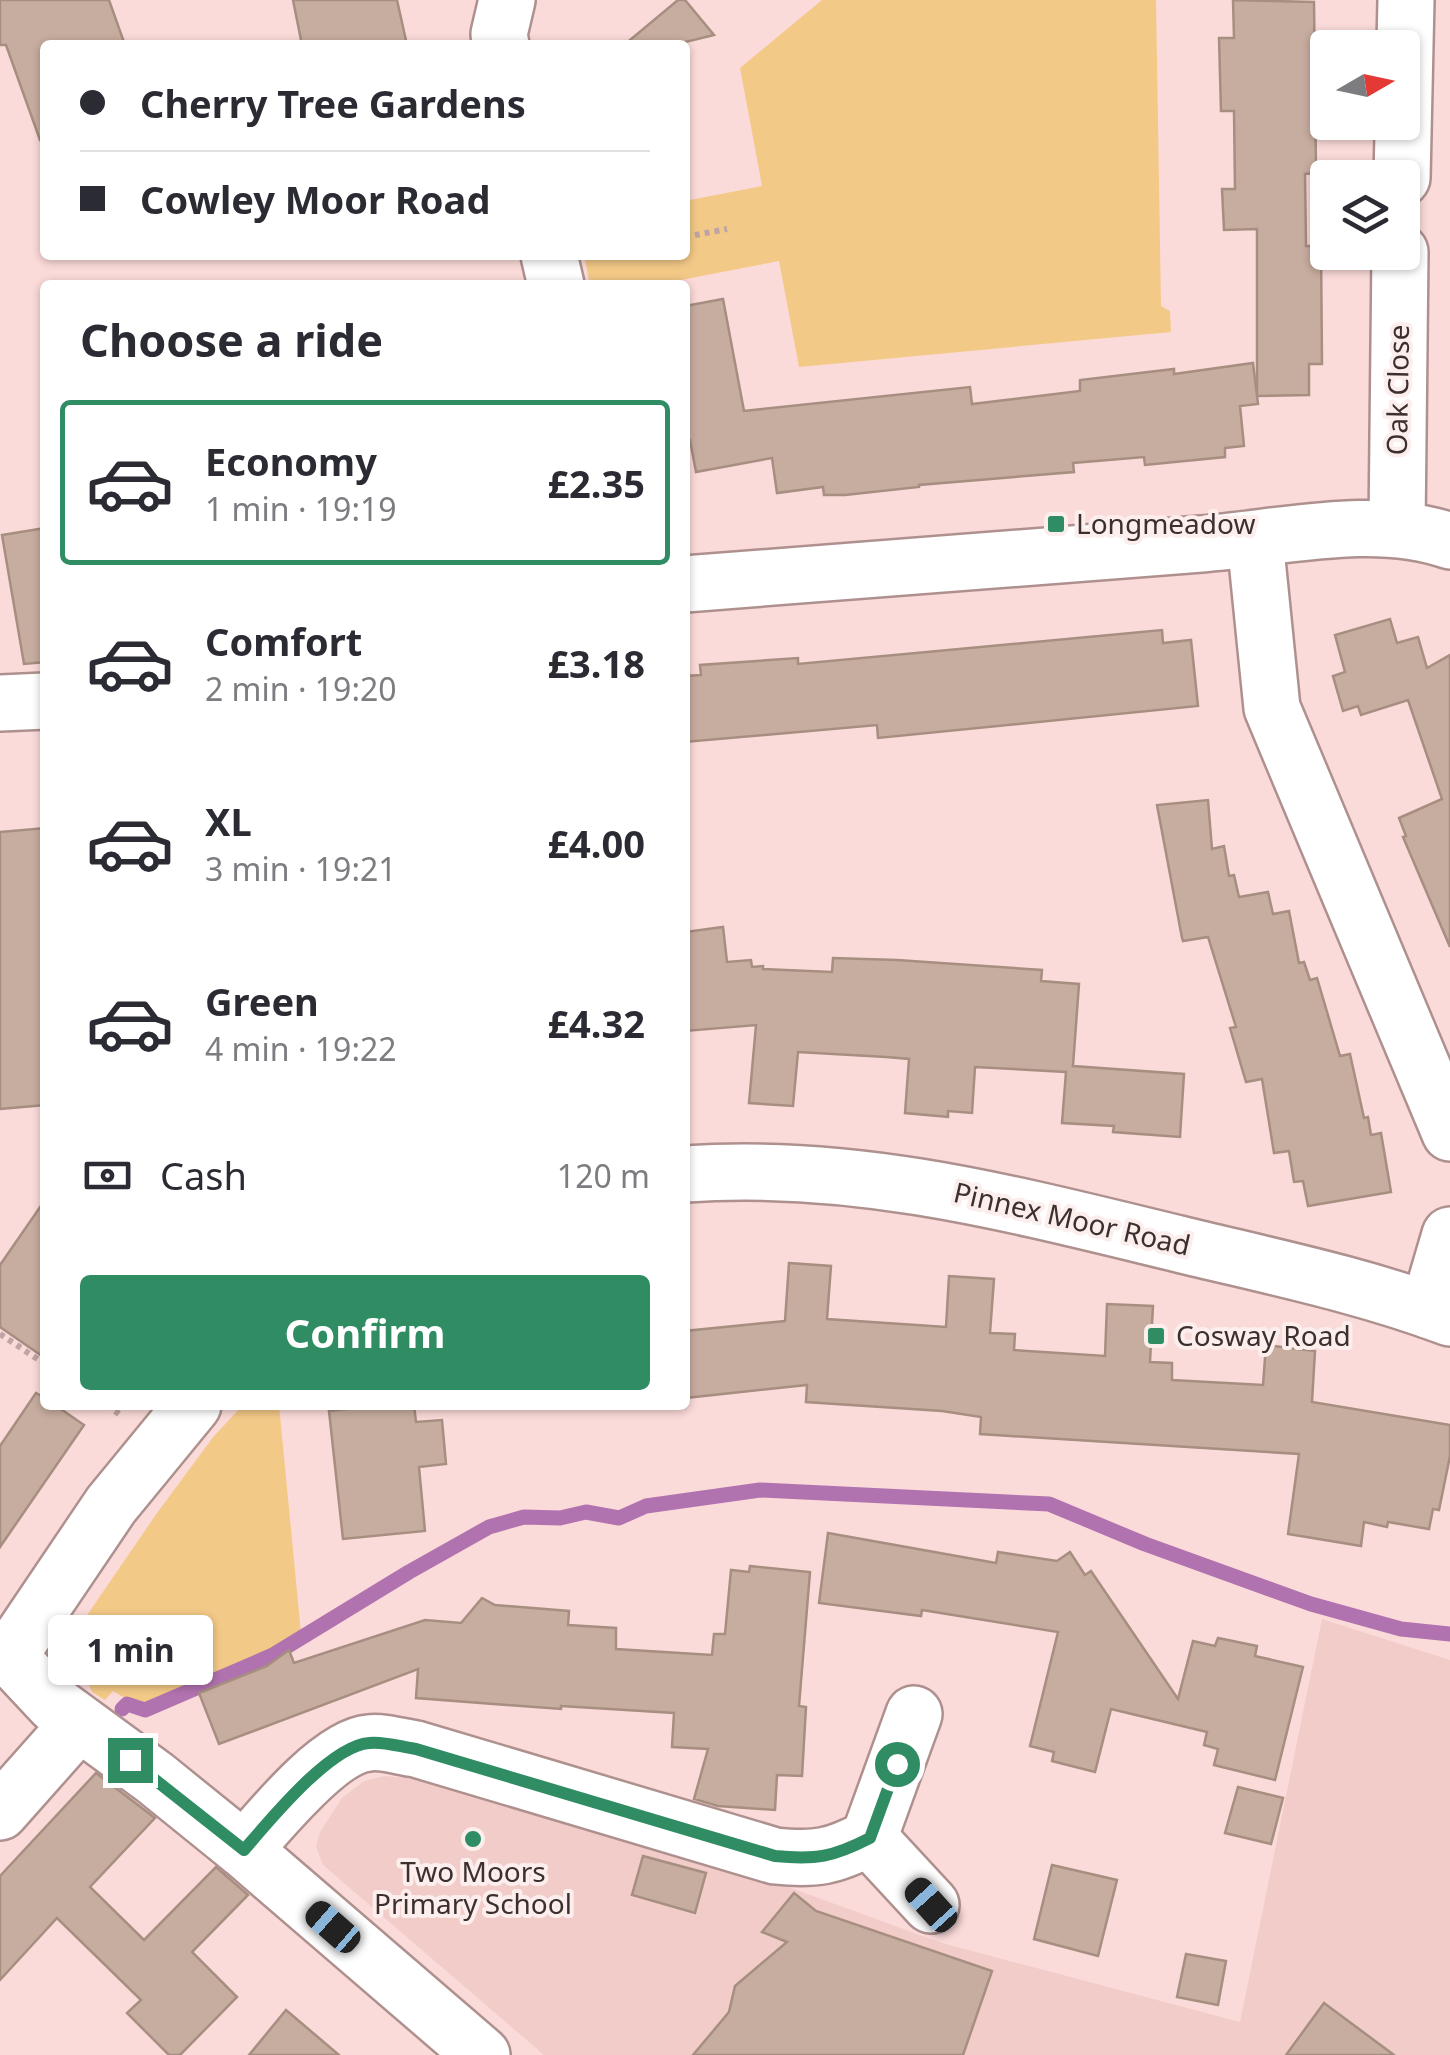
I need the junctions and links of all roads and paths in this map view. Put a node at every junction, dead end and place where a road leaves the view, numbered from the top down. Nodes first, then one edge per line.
1 (508, 0) edge
2 (1406, 0) edge
3 (500, 40) edge
4 (1402, 160) edge
5 (728, 229) dead end
6 (690, 237) edge
7 (1400, 270) edge
8 (1396, 528) junction
9 (1255, 540) junction
10 (1450, 541) edge
11 (690, 584) edge
12 (40, 702) edge
13 (0, 703) edge
14 (1450, 1133) edge
15 (690, 1174) edge
16 (1450, 1235) edge
17 (1439, 1314) edge
18 (0, 1334) edge
19 (40, 1361) edge
20 (190, 1410) edge
21 (4, 1654) edge
22 (914, 1714) dead end
23 (79, 1723) junction
24 (0, 1812) edge
25 (870, 1838) junction
26 (244, 1850) junction
27 (931, 1905) dead end
28 (482, 2055) edge

1 - 3 street
2 - 4 street
5 - 6 path
7 - 8 street, Oak Close
8 - 9 street
8 - 10 street
9 - 11 street
9 - 14 street
12 - 13 street
15 - 17 street, Pinnex Moor Road
16 - 17 street
18 - 19 path
20 - 21 street
21 - 23 street
22 - 25 street
23 - 24 street
23 - 26 street
25 - 26 street
25 - 27 street
26 - 28 street

